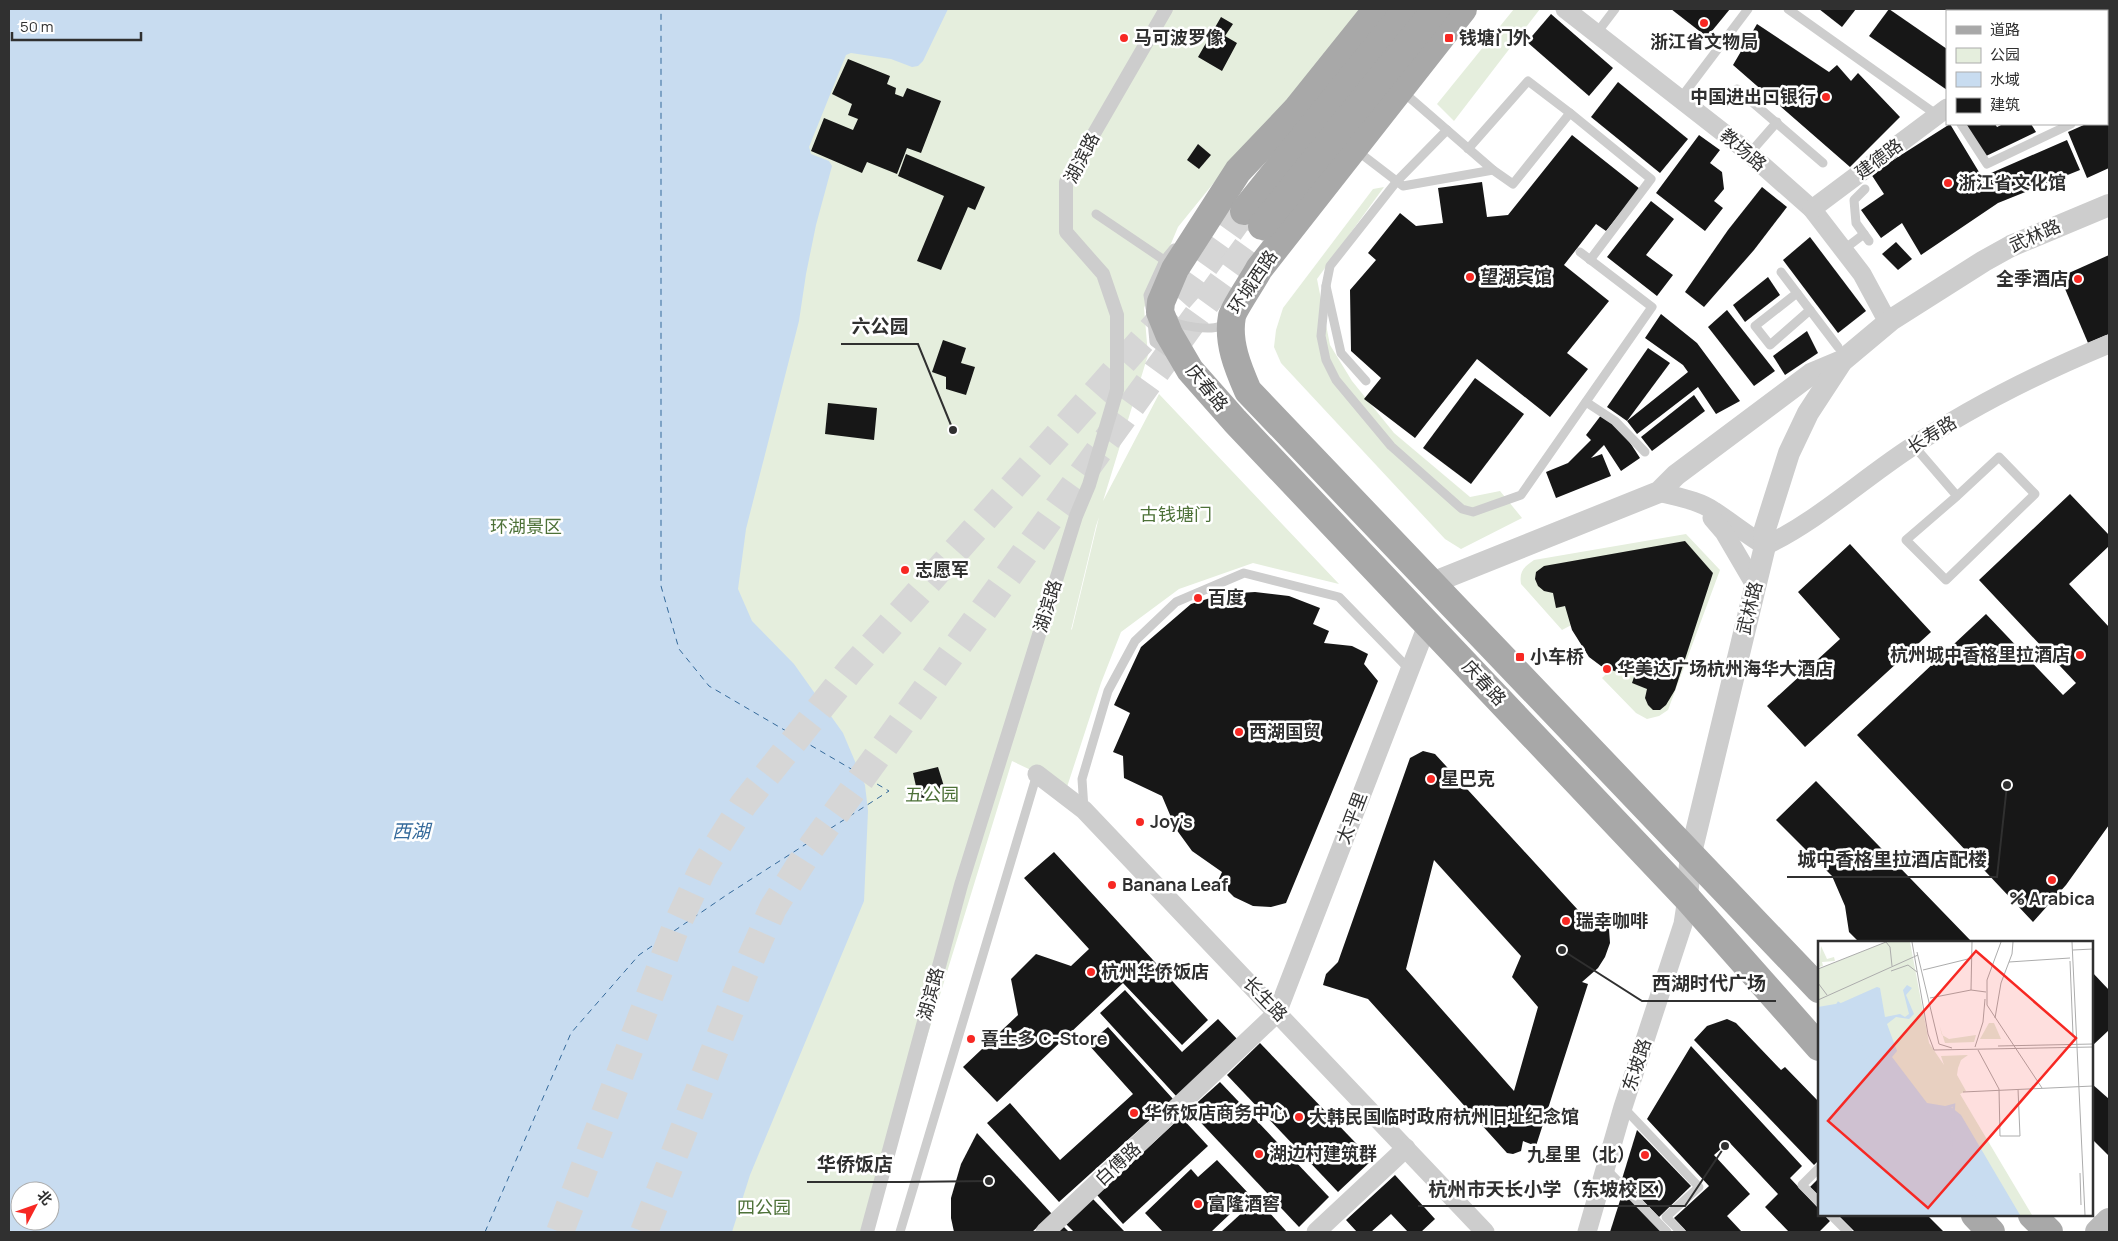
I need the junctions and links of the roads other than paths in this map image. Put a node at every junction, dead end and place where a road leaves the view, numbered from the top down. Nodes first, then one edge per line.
1 (1166, 9) edge
2 (1377, 9) edge
3 (1407, 9) edge
4 (1436, 9) edge
5 (1463, 9) edge
6 (1565, 9) edge
7 (1615, 9) edge
8 (1748, 9) edge
9 (1788, 9) edge
10 (1596, 34) junction
11 (1400, 89) junction
12 (1737, 89) dead end
13 (1680, 99) junction
14 (1942, 112) edge
15 (1570, 113) junction
16 (1777, 122) junction
17 (1962, 125) edge
18 (2069, 125) edge
19 (1447, 130) junction
20 (1353, 148) junction
21 (1468, 149) junction
22 (1749, 154) junction
23 (1823, 163) dead end
24 (1493, 170) junction
25 (1238, 171) junction
26 (1397, 181) junction
27 (1866, 189) dead end
28 (2109, 205) edge
29 (1812, 209) junction
30 (1096, 214) dead end
31 (1844, 250) junction
32 (1580, 252) dead end
33 (1164, 260) junction
34 (1590, 260) junction
35 (1781, 272) dead end
36 (1326, 286) junction
37 (1797, 293) junction
38 (1810, 310) junction
39 (1160, 312) junction
40 (1232, 316) junction
41 (1890, 320) junction
42 (2109, 344) edge
43 (1840, 354) junction
44 (1190, 370) junction
45 (1366, 382) dead end
46 (1586, 402) junction
47 (1914, 446) junction
48 (1645, 452) dead end
49 (1659, 492) junction
50 (1957, 496) junction
51 (1698, 503) junction
52 (1765, 546) junction
53 (1432, 583) junction
54 (1755, 585) junction
55 (1428, 623) junction
56 (1409, 669) junction
57 (1037, 774) joint
58 (1084, 810) junction
59 (1691, 853) junction
60 (1686, 898) junction
61 (1818, 988) edge
62 (1278, 1012) junction
63 (1818, 1046) edge
64 (1623, 1107) junction
65 (1406, 1148) junction
66 (1605, 1169) junction
67 (1818, 1169) edge
68 (1818, 1201) edge
69 (1832, 1216) edge
70 (1976, 1216) edge
71 (2033, 1216) edge
72 (2109, 1221) edge
73 (1592, 1229) edge
74 (867, 1232) edge
75 (900, 1232) edge
76 (1045, 1232) edge
77 (1316, 1232) edge
78 (1485, 1232) edge
79 (1667, 1232) edge
80 (1681, 1232) edge
81 (1848, 1232) edge
82 (1991, 1232) edge
83 (2049, 1232) edge
84 (2098, 1232) edge

1 - 74 street, 湖滨路
2 - 25 main road
3 - 4 main road, 环城西路
5 - 11 main road, 环城西路
6 - 10 street, 教场路
7 - 10 lane
8 - 13 lane
9 - 14 lane
10 - 13 street, 教场路
11 - 19 lane
11 - 20 main road, 环城西路
12 - 16 lane
13 - 22 street, 教场路
14 - 29 street, 建德路
15 - 21 lane
15 - 24 lane
15 - 34 lane
16 - 22 lane
16 - 23 lane
17 - 18 lane
19 - 21 lane
19 - 26 lane
20 - 26 lane
20 - 40 main road, 环城西路
21 - 24 lane
22 - 29 street, 教场路
24 - 26 lane
25 - 33 lane
25 - 39 main road
26 - 36 lane
27 - 31 lane
28 - 41 street, 武林路
29 - 31 street, 教场路
30 - 33 lane
31 - 41 street, 教场路
32 - 34 lane
33 - 44 lane
34 - 46 lane
35 - 37 lane
36 - 45 lane
36 - 46 lane
37 - 38 lane
37 - 38 lane
38 - 43 lane
39 - 40 lane, 环城西路
39 - 44 main road, 庆春路
40 - 53 main road, 庆春路
41 - 43 street, 武林路
42 - 47 street, 长寿路
43 - 49 street, 武林路
43 - 52 street, 武林路
44 - 55 main road, 庆春路
46 - 48 lane
47 - 50 lane
47 - 52 street, 长寿路
49 - 51 street
49 - 53 street, 武林路
50 - 50 lane
51 - 52 street
51 - 54 street
52 - 54 street, 武林路
53 - 59 main road, 庆春路
54 - 59 street, 武林路
55 - 56 street, 太平里
55 - 60 main road, 庆春路
56 - 58 lane
56 - 62 street, 太平里
57 - 58 street, 长生路
57 - 75 lane
58 - 62 street, 长生路
59 - 60 street, 武林路
59 - 61 main road, 庆春路
60 - 63 main road, 庆春路
60 - 64 street, 东坡路
62 - 65 street, 长生路
62 - 76 street, 白傅路
64 - 66 street, 东坡路
64 - 80 lane
65 - 77 street
65 - 78 street, 长生路
66 - 73 street, 东坡路
66 - 79 lane
67 - 68 lane
69 - 81 lane
70 - 82 main road
71 - 83 main road
72 - 84 main road

